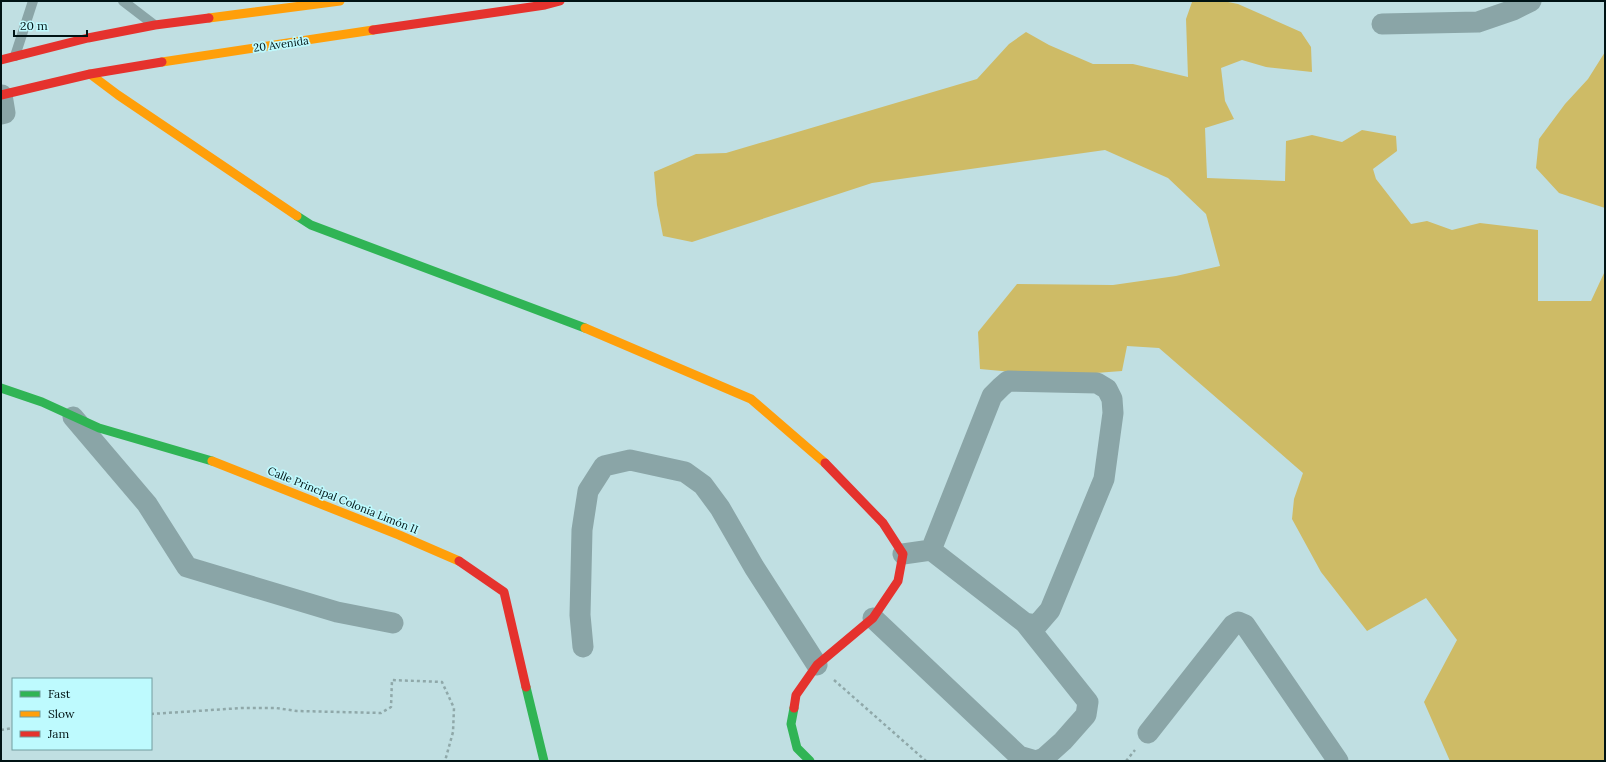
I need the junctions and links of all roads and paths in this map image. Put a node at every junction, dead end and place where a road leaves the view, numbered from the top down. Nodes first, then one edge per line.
1 (33, 1) edge
2 (123, 1) edge
3 (340, 1) edge
4 (560, 1) edge
5 (1531, 1) edge
6 (1382, 24) dead end
7 (155, 25) junction
8 (15, 56) junction
9 (1, 60) edge
10 (90, 74) junction
11 (2, 101) edge
12 (1, 388) edge
13 (73, 416) junction
14 (931, 550) junction
15 (903, 554) junction
16 (873, 618) junction
17 (393, 623) dead end
18 (1025, 623) junction
19 (583, 647) dead end
20 (817, 665) junction
21 (152, 714) edge
22 (12, 728) edge
23 (1, 730) edge
24 (1148, 733) dead end
25 (445, 761) edge
26 (544, 761) edge
27 (810, 761) edge
28 (926, 761) edge
29 (1338, 761) edge

1 - 8 lane
2 - 7 lane
3 - 7 street
4 - 10 street, 20 Avenida
5 - 6 street
7 - 8 street
8 - 9 street
10 - 11 street, 20 Avenida
10 - 15 street
12 - 13 street, Calle Principal Colonia Limón II
13 - 17 street
13 - 26 street, Calle Principal Colonia Limón II
14 - 15 street
14 - 18 street
14 - 18 street
15 - 16 street
16 - 18 street
16 - 20 street
19 - 20 street
20 - 27 street
20 - 28 path
21 - 25 path
22 - 23 path
24 - 29 street

